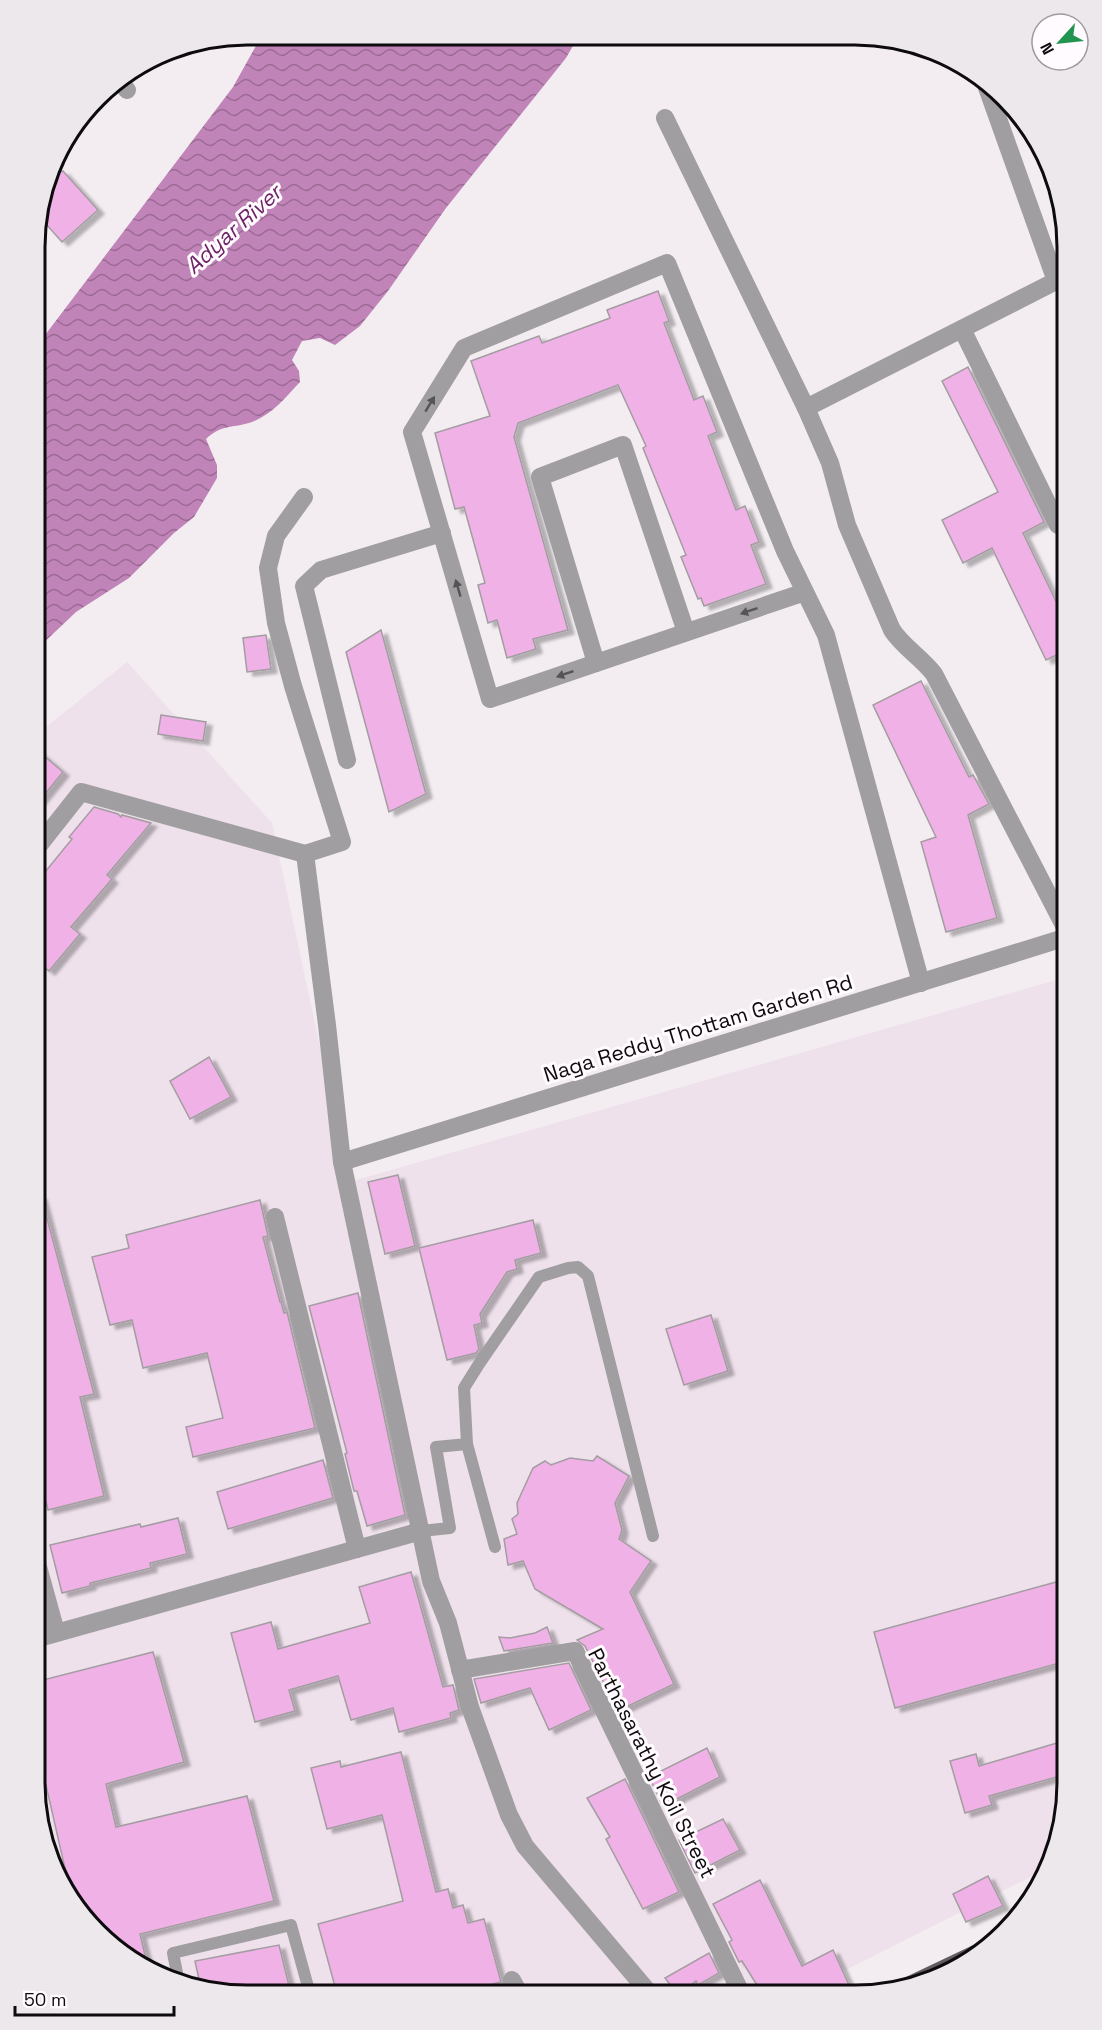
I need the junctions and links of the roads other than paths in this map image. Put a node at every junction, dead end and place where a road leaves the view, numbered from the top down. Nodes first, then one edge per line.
1 (991, 98) edge
2 (665, 118) dead end
3 (962, 329) junction
4 (806, 408) junction
5 (304, 498) dead end
6 (1057, 523) edge
7 (442, 533) junction
8 (805, 592) junction
9 (686, 632) junction
10 (596, 663) junction
11 (347, 760) dead end
12 (45, 838) edge
13 (305, 854) junction
14 (1057, 913) edge
15 (1057, 940) edge
16 (921, 982) junction
17 (342, 1162) junction
18 (275, 1217) dead end
19 (467, 1444) junction
20 (421, 1531) junction
21 (653, 1536) dead end
22 (495, 1547) dead end
23 (357, 1549) junction
24 (45, 1592) edge
25 (56, 1632) junction
26 (45, 1636) edge
27 (460, 1670) junction
28 (177, 1972) edge
29 (308, 1985) edge
30 (643, 1985) edge
31 (737, 1985) edge

1 - 3 street
2 - 4 street
3 - 4 street
3 - 6 street
4 - 14 street
5 - 13 street
7 -> 8 street
10 -> 7 street
7 - 11 street
8 -> 9 street
8 - 16 street
9 - 10 street
9 - 10 street
12 - 13 street
13 - 17 street
15 - 16 street, Naga Reddy Thottam Garden Rd
16 - 17 street, Naga Reddy Thottam Garden Rd
17 - 20 street
18 - 23 street
19 - 20 lane
19 - 21 lane
19 - 22 lane
20 - 23 street
20 - 27 street
23 - 25 street
24 - 25 street
25 - 26 street
27 - 30 street
27 - 31 street, Parthasarathy Koil Street
28 - 29 lane

